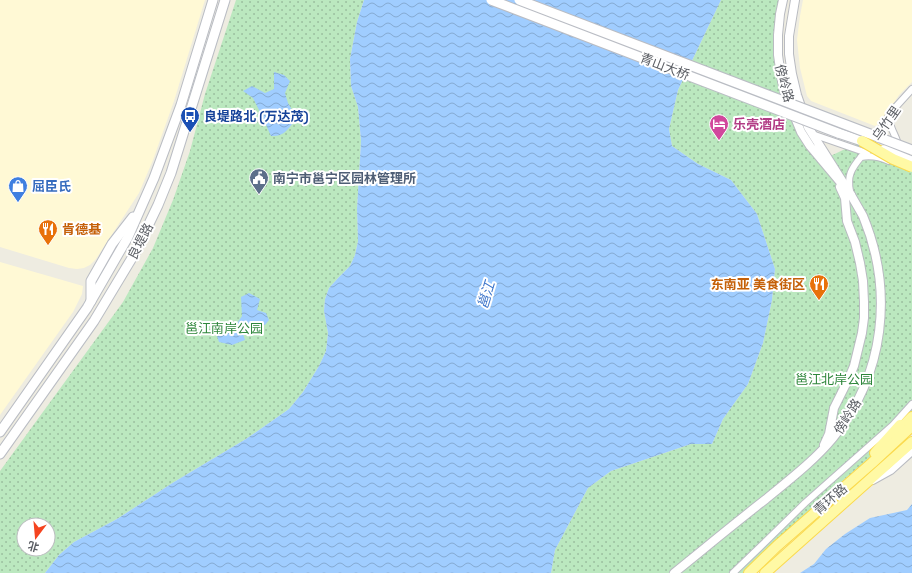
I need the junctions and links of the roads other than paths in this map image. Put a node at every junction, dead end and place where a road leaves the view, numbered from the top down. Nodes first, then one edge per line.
1 (213, 0) edge
2 (225, 0) edge
3 (491, 0) edge
4 (519, 0) edge
5 (783, 0) edge
6 (795, 0) edge
7 (912, 90) edge
8 (800, 104) junction
9 (892, 111) junction
10 (878, 133) junction
11 (812, 134) junction
12 (892, 140) junction
13 (862, 141) junction
14 (912, 148) edge
15 (863, 155) junction
16 (822, 160) junction
17 (912, 161) edge
18 (912, 168) edge
19 (851, 195) junction
20 (912, 404) edge
21 (912, 413) edge
22 (912, 417) edge
23 (912, 426) edge
24 (0, 432) edge
25 (912, 442) edge
26 (822, 450) junction
27 (912, 452) edge
28 (874, 453) junction
29 (0, 454) edge
30 (860, 489) junction
31 (805, 521) junction
32 (674, 573) edge
33 (733, 573) edge
34 (749, 573) edge
35 (765, 573) edge

1 - 24 main road, 良堤路
2 - 29 main road, 良堤路
3 - 13 main road, 青山大桥, bridge
4 - 12 main road, 青山大桥, bridge
5 - 16 street, 傍岭路
6 - 8 street, 傍岭路
7 - 9 street, 乌竹里
8 - 10 street
8 - 11 street, 傍岭路
9 - 10 street, 乌竹里
9 - 12 street
10 - 12 street
10 - 15 street, 乌竹里
11 - 15 street
11 - 19 street, 傍岭路
12 - 14 main road, bridge
13 - 17 main road, 青山大桥, bridge
13 - 18 main road, bridge
15 - 18 street
15 - 19 street, 乌竹里
16 - 19 street, 傍岭路
16 - 26 street
19 - 26 street, 傍岭路
20 - 33 street
21 - 28 main road
22 - 28 main road
23 - 31 main road, 青环路
25 - 30 main road, 青环路
26 - 32 street, 傍岭路
27 - 30 street
28 - 31 main road
30 - 35 main road, 青环路
31 - 34 main road, 青环路

